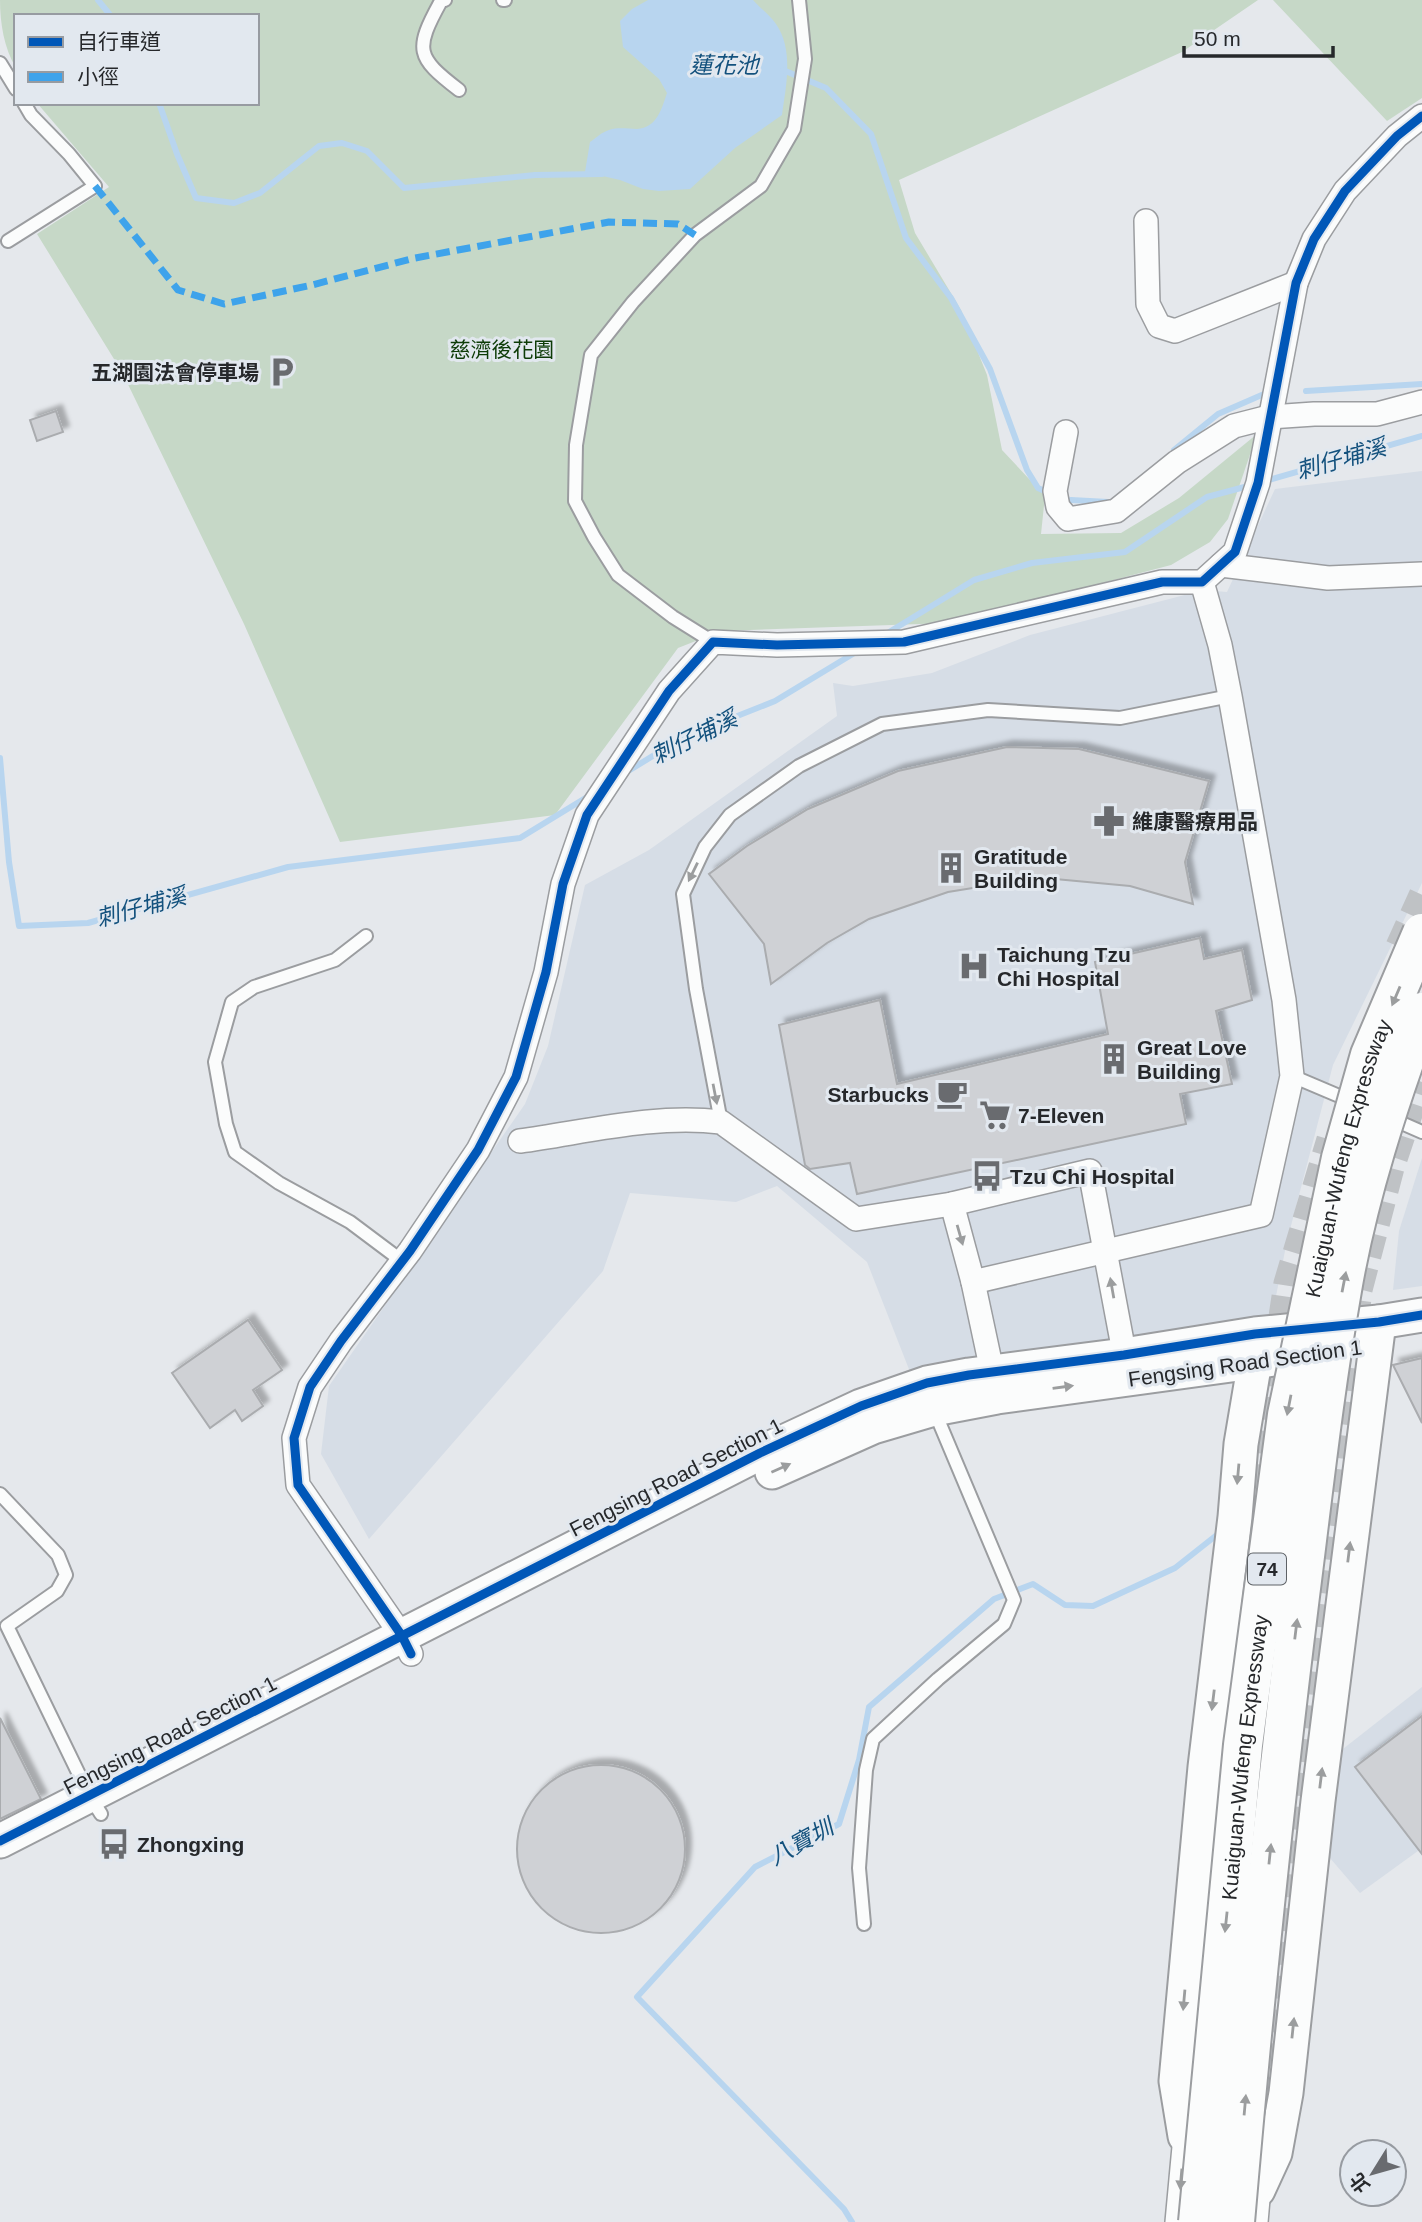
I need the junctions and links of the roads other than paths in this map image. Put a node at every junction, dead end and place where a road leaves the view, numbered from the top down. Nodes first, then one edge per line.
1 (445, 0) edge
2 (799, 0) edge
3 (0, 63) edge
4 (14, 86) edge
5 (459, 90) dead end
6 (25, 105) edge
7 (1422, 116) edge
8 (1146, 221) dead end
9 (8, 241) dead end
10 (1296, 283) junction
11 (1422, 402) edge
12 (1269, 417) junction
13 (1066, 432) dead end
14 (1220, 565) junction
15 (1422, 574) edge
16 (1202, 582) junction
17 (713, 642) junction
18 (1230, 696) junction
19 (1422, 933) tunnel mouth
20 (366, 936) dead end
21 (1422, 1012) edge
22 (1292, 1076) junction
23 (721, 1122) junction
24 (1422, 1132) edge
25 (520, 1141) dead end
26 (951, 1204) junction
27 (1105, 1252) junction
28 (402, 1261) junction
29 (973, 1282) junction
30 (1422, 1315) edge
31 (1377, 1334) junction
32 (1422, 1338) edge
33 (1255, 1347) junction
34 (1126, 1367) junction
35 (995, 1385) junction
36 (931, 1396) junction
37 (0, 1494) edge
38 (406, 1645) junction
39 (95, 1805) junction
40 (0, 1841) edge
41 (0, 1866) edge
42 (864, 1924) dead end
43 (1185, 2136) joint
44 (1262, 2147) tunnel mouth
45 (1257, 2206) edge
46 (1177, 2222) edge
47 (1198, 2222) edge
48 (1235, 2222) edge

1 - 5 lane
2 - 17 lane
3 - 4 lane
6 - 9 lane
7 - 10 street
8 - 10 street
10 - 12 street
11 - 12 street
12 - 13 street
12 - 14 street
14 - 15 street
14 - 16 street
16 - 17 street
16 - 18 street
17 - 28 street
18 - 22 street
18 -> 23 lane
19 -> 47 highway, Kuaiguan-Wufeng Expressway / 74, bridge
20 - 28 lane
48 -> 21 highway, Kuaiguan-Wufeng Expressway / 74, bridge
22 - 24 lane
22 - 27 street
23 - 25 street
23 - 26 street
26 - 27 street
26 -> 29 street
27 - 29 street
34 -> 27 street
28 - 38 street
29 - 35 street
30 - 31 street, Fengsing Road Section 1
31 - 32 street, Fengsing Road Section 1
31 - 33 street, Fengsing Road Section 1
45 -> 31 street
33 - 34 street, Fengsing Road Section 1
33 -> 43 street
34 - 35 street, Fengsing Road Section 1
35 - 36 street, Fengsing Road Section 1
36 - 38 street, Fengsing Road Section 1
36 - 42 lane
37 - 39 lane
38 - 39 street, Fengsing Road Section 1
39 - 40 street, Fengsing Road Section 1
39 - 41 street, Fengsing Road Section 1
43 -> 46 street
44 - 45 street

